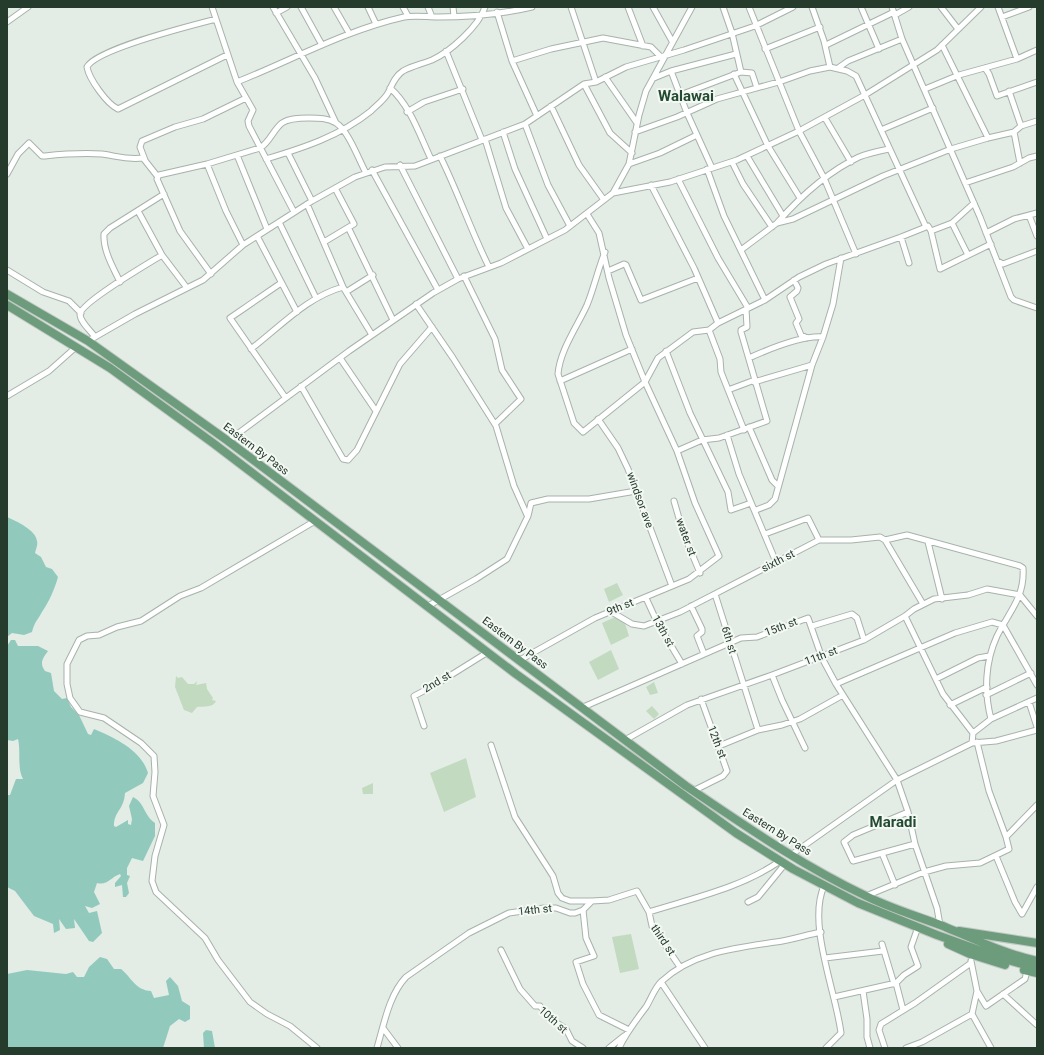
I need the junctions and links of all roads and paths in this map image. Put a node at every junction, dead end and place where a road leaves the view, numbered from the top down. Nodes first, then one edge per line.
1 (28, 7) edge
2 (212, 7) edge
3 (272, 7) edge
4 (288, 7) edge
5 (300, 7) edge
6 (334, 7) edge
7 (368, 7) edge
8 (403, 7) edge
9 (428, 7) edge
10 (453, 7) edge
11 (484, 7) edge
12 (528, 7) edge
13 (571, 7) edge
14 (628, 7) edge
15 (653, 7) edge
16 (692, 7) edge
17 (724, 7) edge
18 (749, 7) edge
19 (793, 7) edge
20 (812, 7) edge
21 (861, 7) edge
22 (909, 7) edge
23 (941, 7) edge
24 (980, 7) edge
25 (998, 7) edge
26 (1029, 7) edge
27 (781, 10) edge
28 (894, 11) edge
29 (497, 12) junction
30 (276, 13) junction
31 (482, 14) junction
32 (408, 16) junction
33 (454, 16) junction
34 (432, 17) junction
35 (1002, 17) junction
36 (216, 19) junction
37 (7, 22) edge
38 (376, 24) junction
39 (868, 24) junction
40 (755, 26) junction
41 (820, 27) junction
42 (958, 29) junction
43 (349, 33) junction
44 (732, 33) junction
45 (902, 39) junction
46 (583, 41) junction
47 (672, 41) junction
48 (826, 45) junction
49 (942, 45) junction
50 (322, 46) junction
51 (643, 46) junction
52 (765, 49) junction
53 (880, 49) junction
54 (1037, 50) edge
55 (446, 51) junction
56 (301, 54) junction
57 (736, 54) junction
58 (227, 55) junction
59 (663, 57) junction
60 (1017, 59) junction
61 (512, 61) junction
62 (914, 66) junction
63 (830, 68) junction
64 (838, 68) junction
65 (985, 68) junction
66 (671, 71) junction
67 (741, 72) junction
68 (734, 74) junction
69 (959, 75) junction
70 (605, 78) junction
71 (654, 78) junction
72 (237, 82) junction
73 (596, 82) junction
74 (779, 82) junction
75 (1037, 82) edge
76 (584, 84) junction
77 (390, 88) junction
78 (757, 88) junction
79 (463, 89) junction
80 (925, 89) junction
81 (742, 92) junction
82 (1009, 92) junction
83 (680, 95) junction
84 (865, 96) junction
85 (246, 98) junction
86 (551, 106) junction
87 (933, 108) junction
88 (407, 112) junction
89 (687, 112) junction
90 (537, 116) junction
91 (825, 118) junction
92 (1037, 121) edge
93 (336, 123) junction
94 (637, 123) junction
95 (525, 124) junction
96 (1021, 126) junction
97 (343, 129) junction
98 (881, 130) junction
99 (799, 131) junction
100 (503, 132) junction
101 (635, 132) junction
102 (1014, 132) junction
103 (697, 135) junction
104 (988, 138) junction
105 (483, 139) junction
106 (768, 146) junction
107 (260, 148) junction
108 (890, 149) junction
109 (951, 149) junction
110 (288, 153) junction
111 (632, 153) junction
112 (237, 155) junction
113 (440, 156) junction
114 (747, 156) junction
115 (1037, 156) edge
116 (266, 159) junction
117 (431, 159) junction
118 (145, 160) junction
119 (732, 162) junction
120 (851, 162) junction
121 (1020, 163) junction
122 (207, 164) junction
123 (629, 164) junction
124 (400, 165) junction
125 (710, 168) junction
126 (372, 170) junction
127 (899, 170) junction
128 (366, 173) junction
129 (7, 174) edge
130 (158, 176) junction
131 (824, 178) junction
132 (678, 179) junction
133 (965, 183) junction
134 (651, 185) junction
135 (334, 188) junction
136 (613, 193) junction
137 (164, 194) junction
138 (800, 198) junction
139 (834, 199) junction
140 (604, 200) junction
141 (312, 201) junction
142 (974, 203) junction
143 (307, 204) junction
144 (138, 211) junction
145 (294, 212) junction
146 (1037, 213) edge
147 (587, 214) junction
148 (1029, 214) junction
149 (783, 216) junction
150 (279, 222) junction
151 (777, 223) junction
152 (952, 223) junction
153 (570, 226) junction
154 (772, 227) junction
155 (926, 227) junction
156 (349, 228) junction
157 (268, 229) junction
158 (931, 231) junction
159 (986, 233) junction
160 (257, 236) junction
161 (1037, 236) edge
162 (901, 237) junction
163 (547, 239) junction
164 (324, 242) junction
165 (243, 244) junction
166 (991, 244) junction
167 (528, 249) junction
168 (741, 250) junction
169 (1037, 251) edge
170 (605, 252) junction
171 (856, 254) junction
172 (162, 255) junction
173 (968, 255) junction
174 (842, 258) junction
175 (997, 261) junction
176 (909, 263) dead end
177 (489, 267) junction
178 (7, 270) edge
179 (608, 271) junction
180 (211, 274) junction
181 (372, 276) junction
182 (464, 276) junction
183 (698, 278) junction
184 (458, 279) junction
185 (794, 280) junction
186 (120, 282) junction
187 (281, 283) junction
188 (187, 288) junction
189 (345, 290) junction
190 (438, 290) junction
191 (7, 294) edge
192 (316, 298) junction
193 (765, 300) junction
194 (416, 304) junction
195 (7, 305) edge
196 (747, 308) junction
197 (1037, 308) edge
198 (297, 312) junction
199 (81, 313) junction
200 (393, 320) junction
201 (718, 323) junction
202 (432, 327) junction
203 (709, 330) junction
204 (372, 335) junction
205 (823, 337) junction
206 (807, 338) junction
207 (92, 339) junction
208 (76, 347) junction
209 (251, 349) junction
210 (632, 350) junction
211 (666, 351) junction
212 (340, 358) junction
213 (749, 358) junction
214 (812, 365) junction
215 (560, 381) junction
216 (645, 382) junction
217 (754, 382) junction
218 (301, 386) junction
219 (728, 390) junction
220 (7, 396) edge
221 (285, 397) junction
222 (376, 411) junction
223 (598, 419) junction
224 (495, 424) junction
225 (746, 429) junction
226 (727, 435) junction
227 (702, 440) junction
228 (228, 441) junction
229 (677, 450) junction
230 (778, 486) junction
231 (636, 491) junction
232 (674, 501) dead end
233 (751, 503) junction
234 (756, 510) junction
235 (528, 516) junction
236 (315, 520) junction
237 (765, 534) junction
238 (819, 540) junction
239 (885, 540) junction
240 (928, 542) junction
241 (776, 562) junction
242 (700, 573) junction
243 (672, 586) junction
244 (715, 594) junction
245 (1020, 595) junction
246 (646, 598) junction
247 (942, 599) junction
248 (440, 600) junction
249 (923, 604) junction
250 (428, 606) junction
251 (691, 606) junction
252 (610, 611) junction
253 (905, 616) junction
254 (1037, 616) edge
255 (657, 622) junction
256 (1003, 625) junction
257 (812, 626) junction
258 (864, 640) junction
259 (729, 643) junction
260 (921, 647) junction
261 (488, 652) junction
262 (704, 654) junction
263 (822, 655) junction
264 (989, 656) junction
265 (520, 660) junction
266 (682, 664) junction
267 (1031, 673) junction
268 (772, 675) junction
269 (936, 679) junction
270 (836, 684) junction
271 (1037, 685) edge
272 (744, 686) junction
273 (986, 687) junction
274 (843, 695) junction
275 (986, 695) junction
276 (1037, 698) edge
277 (701, 699) junction
278 (1029, 702) junction
279 (950, 705) junction
280 (582, 708) junction
281 (991, 719) junction
282 (793, 721) junction
283 (424, 726) dead end
284 (1037, 727) edge
285 (758, 730) junction
286 (1037, 730) edge
287 (973, 733) junction
288 (625, 740) junction
289 (974, 743) junction
290 (491, 745) dead end
291 (718, 746) junction
292 (805, 748) dead end
293 (897, 780) junction
294 (693, 791) junction
295 (1037, 805) edge
296 (908, 812) junction
297 (1006, 837) junction
298 (915, 844) junction
299 (882, 853) junction
300 (791, 855) junction
301 (996, 856) junction
302 (782, 863) junction
303 (924, 872) junction
304 (895, 885) junction
305 (824, 886) junction
306 (1037, 887) edge
307 (866, 896) junction
308 (592, 901) junction
309 (748, 902) dead end
310 (583, 910) junction
311 (649, 912) junction
312 (940, 925) junction
313 (918, 927) junction
314 (952, 930) junction
315 (820, 932) junction
316 (937, 935) junction
317 (882, 944) dead end
318 (1037, 944) edge
319 (502, 950) dead end
320 (883, 951) junction
321 (825, 958) junction
322 (970, 958) junction
323 (1037, 961) edge
324 (680, 967) junction
325 (1037, 968) edge
326 (1027, 971) junction
327 (1037, 974) edge
328 (661, 982) junction
329 (895, 983) junction
330 (863, 991) junction
331 (977, 991) junction
332 (1003, 994) junction
333 (834, 997) junction
334 (903, 1010) junction
335 (972, 1014) junction
336 (1037, 1025) edge
337 (383, 1028) junction
338 (629, 1030) junction
339 (625, 1036) junction
340 (916, 1046) edge
341 (317, 1048) edge
342 (378, 1048) edge
343 (398, 1048) edge
344 (583, 1048) edge
345 (609, 1048) edge
346 (619, 1048) edge
347 (705, 1048) edge
348 (826, 1048) edge
349 (870, 1048) edge
350 (885, 1048) edge
351 (906, 1048) edge
352 (991, 1048) edge

1 - 37 street
2 - 36 street
3 - 30 street
4 - 30 street
5 - 50 street
6 - 43 street
7 - 38 street
8 - 32 street
9 - 34 street
10 - 33 street
11 - 31 street
12 - 29 street
13 - 46 street
14 - 51 street
15 - 47 street
16 - 47 street
17 - 44 street
18 - 40 street
19 - 27 street
20 - 41 street
21 - 39 street
22 - 28 street
23 - 42 street
24 - 42 street
25 - 35 street
26 - 35 street
27 - 40 street
28 - 39 street
28 - 45 street
29 - 31 street
29 - 61 street
30 - 56 street
31 - 33 street
31 - 55 street
32 - 34 street
32 - 38 street
33 - 34 street
35 - 60 street
36 - 58 street
36 - 58 street
38 - 43 street
39 - 48 street
39 - 53 street
40 - 44 street
40 - 52 street
41 - 48 street
41 - 52 street
42 - 49 street
43 - 50 street
44 - 57 street
44 - 59 street
45 - 53 street
45 - 62 street
46 - 51 street
46 - 61 street
46 - 73 street
47 - 59 street
48 - 63 street
49 - 62 street
49 - 69 street
50 - 56 street
51 - 59 street
52 - 74 street
53 - 64 street
54 - 60 street
55 - 77 street
55 - 79 street
56 - 72 street
56 - 93 street
57 - 66 street
57 - 67 street
58 - 72 street
59 - 70 street
59 - 71 street
60 - 65 street
61 - 90 street
62 - 80 street
62 - 84 street
63 - 64 street
63 - 74 street
64 - 84 street
65 - 69 street
65 - 82 street
66 - 71 street
66 - 83 street
67 - 68 street
67 - 78 street
68 - 81 street
68 - 83 street
69 - 80 street
69 - 104 street
70 - 73 street
70 - 94 street
71 - 94 street
72 - 85 street
73 - 76 street
74 - 78 street
74 - 99 street
75 - 82 street
76 - 86 street
76 - 111 street
77 - 88 street
77 - 97 street
78 - 81 street
79 - 88 street
79 - 105 street
80 - 87 street
81 - 89 street
81 - 106 street
82 - 96 street
83 - 89 street
84 - 91 street
84 - 98 street
85 - 107 street
85 - 118 street
86 - 90 street
86 - 140 street
87 - 98 street
87 - 109 street
88 - 117 street
89 - 101 street
89 - 103 street
90 - 95 street
91 - 99 street
91 - 120 street
92 - 96 street
93 - 97 street
93 - 107 street
94 - 101 street
95 - 100 street
95 - 153 street
96 - 102 street
97 - 110 street
97 - 128 street
98 - 108 street
99 - 106 street
99 - 131 street
100 - 105 street
100 - 163 street
101 - 111 street
102 - 104 street
102 - 121 street
103 - 123 street
103 - 125 street
104 - 109 street
105 - 113 street
105 - 167 street
106 - 114 street
106 - 138 street
107 - 112 street
107 - 116 street
108 - 120 street
108 - 127 street
109 - 127 street
109 - 133 street
110 - 116 street
110 - 141 street
111 - 123 street
112 - 122 street
112 - 157 street
113 - 117 street
113 - 177 street
114 - 119 street
114 - 149 street
115 - 121 street
116 - 145 street
117 - 124 street
118 - 129 street
118 - 130 street
119 - 125 street
119 - 154 street
120 - 131 street
121 - 133 street
122 - 130 street
122 - 165 street
123 - 136 street
124 - 126 street
124 - 184 street
125 - 132 street
125 - 168 street
126 - 128 street
126 - 190 street
127 - 139 street
127 - 155 street
128 - 135 street
130 - 137 street
131 - 138 street
131 - 139 street
132 - 134 street
132 - 196 street
133 - 142 street
134 - 136 street
134 - 183 street
135 - 141 street
135 - 156 street
136 - 140 street
137 - 144 street
137 - 180 street
138 - 149 street
139 - 151 street
139 - 171 street
140 - 147 street
141 - 143 street
142 - 152 street
142 - 159 street
143 - 145 street
143 - 164 street
144 - 172 street
144 - 186 street
145 - 150 street
146 - 148 street
147 - 153 street
147 - 170 street
148 - 159 street
148 - 161 street
149 - 151 street
150 - 157 street
150 - 192 street
151 - 154 street
152 - 158 street
152 - 173 street
153 - 163 street
154 - 168 street
155 - 158 street
155 - 162 street
156 - 164 street
156 - 181 street
157 - 160 street
158 - 173 street
159 - 166 street
160 - 165 street
160 - 187 street
162 - 171 street
162 - 176 street
163 - 167 street
164 - 189 street
165 - 180 street
166 - 173 street
166 - 175 street
167 - 177 street
168 - 193 street
169 - 175 street
170 - 179 street
170 - 215 street
171 - 174 street
172 - 186 street
172 - 188 street
174 - 185 street
174 - 205 street
175 - 197 street
177 - 182 street
178 - 199 street
179 - 183 street
179 - 210 street
180 - 188 street
181 - 189 street
181 - 200 street
182 - 184 street
182 - 224 street
183 - 201 street
184 - 190 street
185 - 193 street
185 - 206 street
186 - 199 street
187 - 198 street
187 - 209 street
188 - 207 street
189 - 192 street
189 - 204 street
190 - 194 street
191 - 207 main road, Eastern By Pass
192 - 198 street
193 - 196 street
194 - 200 street
194 - 202 street
195 - 208 main road, Eastern By Pass
196 - 201 street
196 - 213 street
198 - 209 street
199 - 207 street
200 - 204 street
201 - 203 street
202 - 222 street
202 - 224 street
203 - 211 street
203 - 219 street
204 - 212 street
205 - 206 street
205 - 214 street
206 - 213 street
207 - 228 main road, Eastern By Pass
208 - 220 street
208 - 236 main road, Eastern By Pass
209 - 221 street
210 - 215 street
210 - 216 street
211 - 216 street
211 - 227 street
212 - 218 street
212 - 222 street
213 - 217 street
214 - 217 street
214 - 230 street
215 - 223 street
216 - 223 street
216 - 229 street
217 - 219 street
217 - 225 street
218 - 221 street
218 - 222 street
219 - 225 street
221 - 228 street
223 - 231 street, windsor ave
224 - 235 street
225 - 226 street
225 - 230 street
226 - 227 street
226 - 233 street
227 - 229 street
227 - 233 street
228 - 248 main road, Eastern By Pass
229 - 242 street, 9th st
230 - 234 street
231 - 235 street
231 - 243 street, windsor ave
232 - 242 street, water st
233 - 234 street
234 - 237 street
235 - 248 street
236 - 250 main road, Eastern By Pass
236 - 341 street
237 - 238 street
237 - 241 street
238 - 239 street, sixth st
238 - 241 street, sixth st
239 - 240 street, sixth st
239 - 249 street
240 - 245 street, sixth st
240 - 247 street
241 - 244 street, sixth st
242 - 243 street, 9th st
243 - 246 street, 9th st
244 - 251 street, sixth st
244 - 259 street, 6th st
245 - 247 street, 11th st
245 - 254 street
245 - 256 street
246 - 252 street, 9th st
246 - 255 street, 13th st
247 - 249 street, 11th st
248 - 250 street
248 - 265 main road, Eastern By Pass
249 - 253 street, 11th st
250 - 261 main road, Eastern By Pass
251 - 255 street, sixth st
251 - 262 street
252 - 255 street, sixth st
252 - 265 street, 9th st
253 - 258 street, 11th st
253 - 260 street
255 - 266 street, 13th st
256 - 260 street
256 - 264 street
256 - 267 street
257 - 258 street
257 - 259 street, 15th st
257 - 263 street, 15th st
258 - 263 street, 11th st
259 - 262 street, 15th st
259 - 272 street, 6th st
260 - 269 street
260 - 270 street
261 - 283 street, 2nd st
261 - 302 main road, Eastern By Pass
262 - 266 street, 15th st
263 - 268 street, 11th st
263 - 270 street, 15th st
264 - 269 street
264 - 273 street
265 - 280 main road, Eastern By Pass
266 - 280 street, 15th st
267 - 271 street
267 - 275 street
268 - 272 street, 11th st
268 - 282 street
269 - 279 street
270 - 274 street, 15th st
272 - 277 street, 11th st
272 - 285 street, 6th st
273 - 275 street
273 - 279 street
274 - 282 street
274 - 293 street, 15th st
275 - 281 street
276 - 278 street
277 - 288 street, 11th st
277 - 291 street, 12th st
278 - 281 street
278 - 284 street
279 - 287 street
280 - 288 main road, Eastern By Pass
281 - 287 street
282 - 285 street
282 - 292 street
285 - 291 street
286 - 289 street
287 - 289 street
288 - 294 main road, Eastern By Pass
289 - 293 street
289 - 297 street
290 - 308 street
291 - 294 street, 12th st
293 - 296 street, 15th st
293 - 300 street
294 - 300 main road, Eastern By Pass
295 - 297 street
296 - 298 street, 15th st
296 - 299 street
297 - 301 street
298 - 299 street
298 - 303 street, 15th st
299 - 304 street
300 - 307 main road, Eastern By Pass
301 - 303 street
301 - 306 street
302 - 305 main road, Eastern By Pass
302 - 309 street
302 - 311 street
303 - 304 street
303 - 312 street, 15th st
304 - 307 street
305 - 313 main road, Eastern By Pass
305 - 315 street
307 - 312 main road, Eastern By Pass
308 - 310 street
308 - 311 street
310 - 337 street, 14th st
310 - 338 street
311 - 324 street, third st
312 - 314 main road, Eastern By Pass
313 - 316 main road, Eastern By Pass
313 - 329 street
314 - 318 main road
314 - 323 main road, Eastern By Pass
315 - 321 street
315 - 324 street
316 - 322 main road
316 - 325 main road, Eastern By Pass
317 - 320 street
319 - 344 street, 10th st
320 - 321 street
320 - 329 street
321 - 333 street
322 - 326 main road
322 - 331 street
322 - 334 street
324 - 328 street
326 - 327 main road
326 - 332 street
328 - 338 street
328 - 347 street
329 - 330 street
329 - 334 street
330 - 333 street
330 - 349 street
331 - 332 street
331 - 335 street
332 - 336 street
333 - 348 street
334 - 350 street
335 - 340 street
335 - 352 street
337 - 342 street, 14th st
337 - 343 street
338 - 339 street
339 - 345 street
339 - 346 street
340 - 351 street

